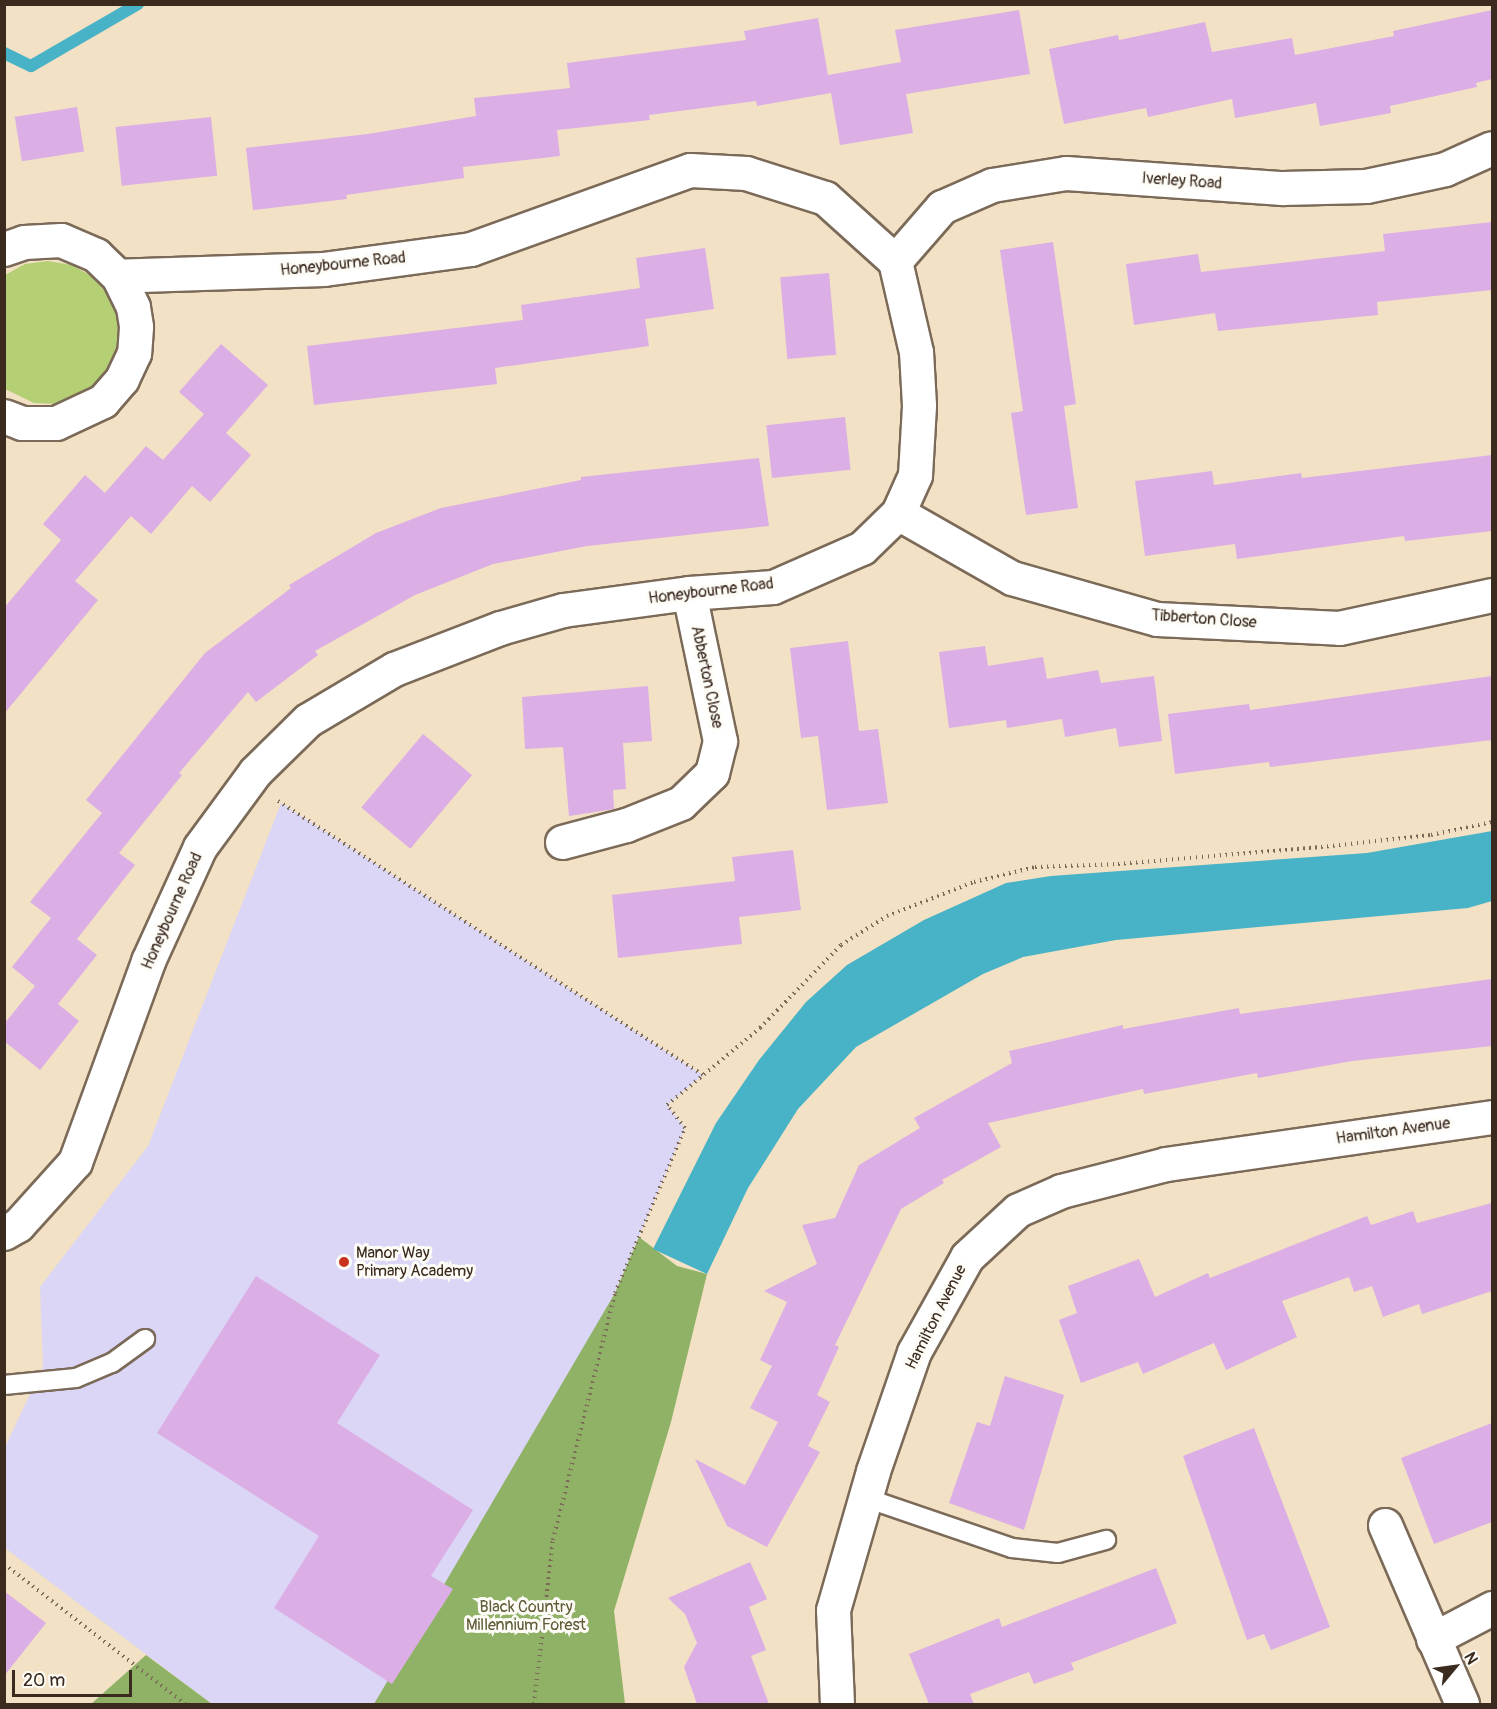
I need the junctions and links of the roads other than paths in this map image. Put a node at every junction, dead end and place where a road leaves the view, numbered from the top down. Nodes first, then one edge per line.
1 (1492, 148) edge
2 (4, 249) edge
3 (895, 261) junction
4 (118, 276) junction
5 (4, 416) edge
6 (898, 513) junction
7 (689, 593) junction
8 (1492, 595) edge
9 (562, 842) dead end
10 (1492, 1117) edge
11 (4, 1233) edge
12 (145, 1339) dead end
13 (4, 1385) edge
14 (866, 1498) junction
15 (1384, 1525) dead end
16 (1106, 1540) dead end
17 (1492, 1608) edge
18 (1433, 1640) junction
19 (837, 1704) edge
20 (1462, 1704) edge

1 - 3 street, Iverley Road
2 - 4 street
3 - 4 street, Honeybourne Road
3 - 6 street, Honeybourne Road
4 - 5 street
6 - 7 street, Honeybourne Road
6 - 8 street, Tibberton Close
7 - 9 street, Abberton Close
7 - 11 street, Honeybourne Road
10 - 14 street, Hamilton Avenue
12 - 13 lane
14 - 16 lane
14 - 19 street, Hamilton Avenue
15 - 18 street
17 - 18 street
18 - 20 street

